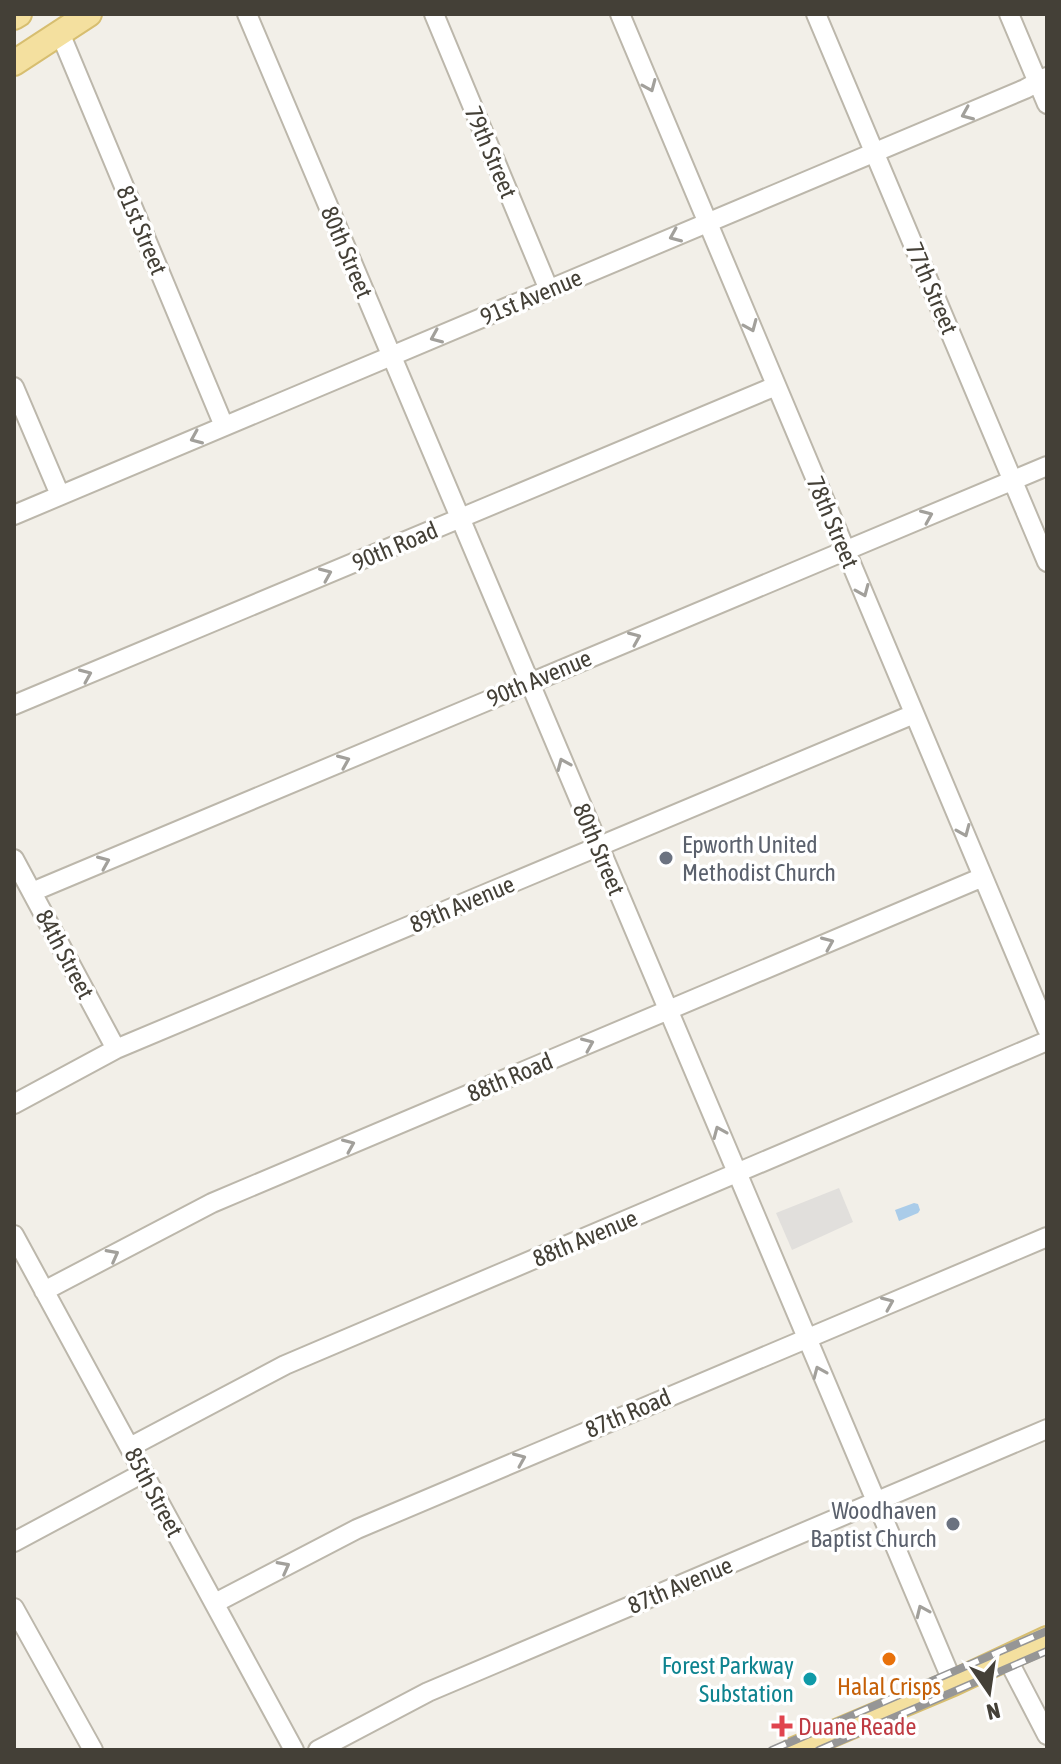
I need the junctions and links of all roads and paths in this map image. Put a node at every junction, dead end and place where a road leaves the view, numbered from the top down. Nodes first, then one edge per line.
1 (89, 14) edge
2 (247, 14) edge
3 (434, 14) edge
4 (620, 14) edge
5 (816, 14) edge
6 (1009, 14) edge
7 (60, 33) junction
8 (14, 63) edge
9 (1042, 80) edge
10 (1047, 104) edge
11 (875, 153) junction
12 (707, 223) junction
13 (549, 290) junction
14 (391, 356) junction
15 (776, 386) junction
16 (14, 387) edge
17 (224, 426) junction
18 (1047, 466) edge
19 (1013, 481) junction
20 (60, 495) junction
21 (14, 515) edge
22 (460, 518) junction
23 (845, 550) junction
24 (1047, 562) edge
25 (529, 683) junction
26 (14, 705) edge
27 (914, 714) junction
28 (598, 846) junction
29 (14, 859) edge
30 (983, 877) junction
31 (32, 892) junction
32 (1043, 1009) edge
33 (667, 1011) junction
34 (1047, 1029) edge
35 (1047, 1041) edge
36 (116, 1049) junction
37 (14, 1104) edge
38 (736, 1174) junction
39 (14, 1235) edge
40 (1047, 1237) edge
41 (44, 1291) junction
42 (805, 1338) junction
43 (1047, 1429) edge
44 (130, 1447) junction
45 (143, 1473) junction
46 (874, 1502) junction
47 (14, 1542) edge
48 (215, 1603) junction
49 (14, 1608) edge
50 (1047, 1639) edge
51 (1007, 1658) junction
52 (953, 1683) junction
53 (1047, 1735) edge
54 (93, 1750) edge
55 (294, 1750) edge
56 (318, 1750) edge
57 (794, 1750) edge

1 - 7 main road
2 - 14 street, 80th Street
3 - 13 street, 79th Street
4 -> 12 street, 78th Street
5 - 11 street, 77th Street
6 - 9 street
7 - 8 main road
7 - 17 street, 81st Street
9 - 10 street
9 -> 11 street, 91st Avenue
11 - 12 street, 91st Avenue
11 - 19 street, 77th Street
12 -> 13 street, 91st Avenue
12 -> 15 street, 78th Street
13 -> 14 street, 91st Avenue
14 - 17 street, 91st Avenue
14 - 22 street, 80th Street
15 - 22 street, 90th Road
15 - 23 street, 78th Street
16 - 20 street
17 -> 20 street, 91st Avenue
18 - 19 street, 90th Avenue
23 -> 19 street, 90th Avenue
19 - 24 street, 77th Street
20 - 21 street, 91st Avenue
22 - 25 street, 80th Street
26 -> 22 street, 90th Road
25 -> 23 street, 90th Avenue
23 -> 27 street, 78th Street
28 -> 25 street, 80th Street
31 -> 25 street, 90th Avenue
27 - 28 street, 89th Avenue
27 -> 30 street, 78th Street
28 - 33 street, 80th Street
28 - 36 street, 89th Avenue
29 - 31 street, 84th Street
30 - 32 street, 78th Street
33 -> 30 street, 88th Road
31 - 36 street, 84th Street
32 - 34 street, 78th Street
38 -> 33 street, 80th Street
41 -> 33 street, 88th Road
35 - 38 street, 88th Avenue
36 - 37 street, 89th Avenue
38 - 42 street, 80th Street
38 - 44 street, 88th Avenue
39 - 41 street, 85th Street
42 -> 40 street, 87th Road
41 - 44 street, 85th Street
46 -> 42 street, 80th Street
48 -> 42 street, 87th Road
43 - 46 street, 87th Avenue
44 - 45 street, 85th Street
45 - 47 street
45 - 48 street, 85th Street
52 -> 46 street, 80th Street
46 - 56 street, 87th Avenue
48 - 55 street, 85th Street
49 - 54 street
50 - 51 main road
51 - 52 main road
51 - 53 street
52 - 57 main road

